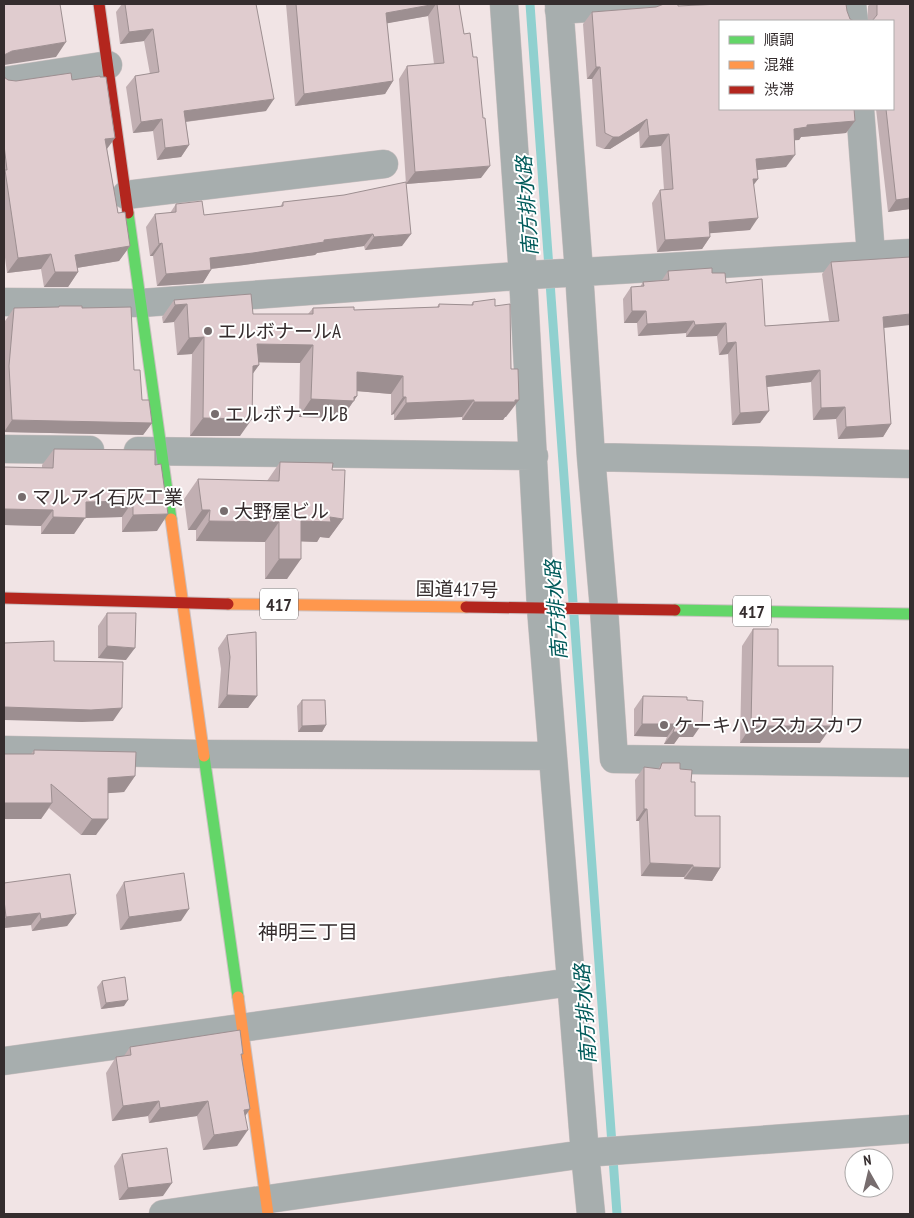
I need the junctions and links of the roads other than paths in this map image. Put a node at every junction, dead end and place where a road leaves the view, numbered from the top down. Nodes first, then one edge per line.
1 (99, 4) edge
2 (504, 4) edge
3 (646, 4) edge
4 (852, 4) edge
5 (559, 7) edge
6 (854, 20) edge
7 (108, 65) junction
8 (4, 81) edge
9 (860, 110) edge
10 (384, 164) dead end
11 (126, 195) junction
12 (910, 253) edge
13 (871, 255) junction
14 (574, 273) junction
15 (527, 275) junction
16 (4, 302) edge
17 (141, 303) junction
18 (4, 449) edge
19 (161, 451) junction
20 (534, 456) junction
21 (591, 457) junction
22 (910, 464) edge
23 (4, 598) edge
24 (182, 603) junction
25 (548, 608) junction
26 (599, 609) junction
27 (910, 614) edge
28 (4, 750) edge
29 (202, 754) junction
30 (553, 756) junction
31 (910, 762) edge
32 (571, 982) junction
33 (242, 1028) junction
34 (4, 1061) edge
35 (910, 1129) edge
36 (591, 1153) junction
37 (267, 1207) edge
38 (163, 1214) edge
39 (591, 1214) edge

1 - 7 main road
2 - 15 street
3 - 5 street
4 - 6 street
5 - 14 street
7 - 8 street
7 - 11 main road
9 - 13 street
10 - 11 street
11 - 17 main road
12 - 13 street
13 - 14 street
14 - 15 street
14 - 21 street
15 - 17 street
15 - 20 street
16 - 17 street
17 - 19 main road
18 - 19 street
19 - 20 street
19 - 24 main road
20 - 25 street
21 - 22 street
21 - 26 street
23 - 24 main road, 国道417号 / 417
24 - 25 main road, 国道417号 / 417
24 - 29 main road
25 - 26 main road, 国道417号 / 417
25 - 30 street
26 - 27 main road, 国道417号 / 417
26 - 31 street
28 - 29 street
29 - 30 street
29 - 33 main road
30 - 32 street
32 - 33 street
32 - 36 street
33 - 34 street
33 - 37 main road
35 - 36 street
36 - 37 street
36 - 39 street
37 - 38 street

